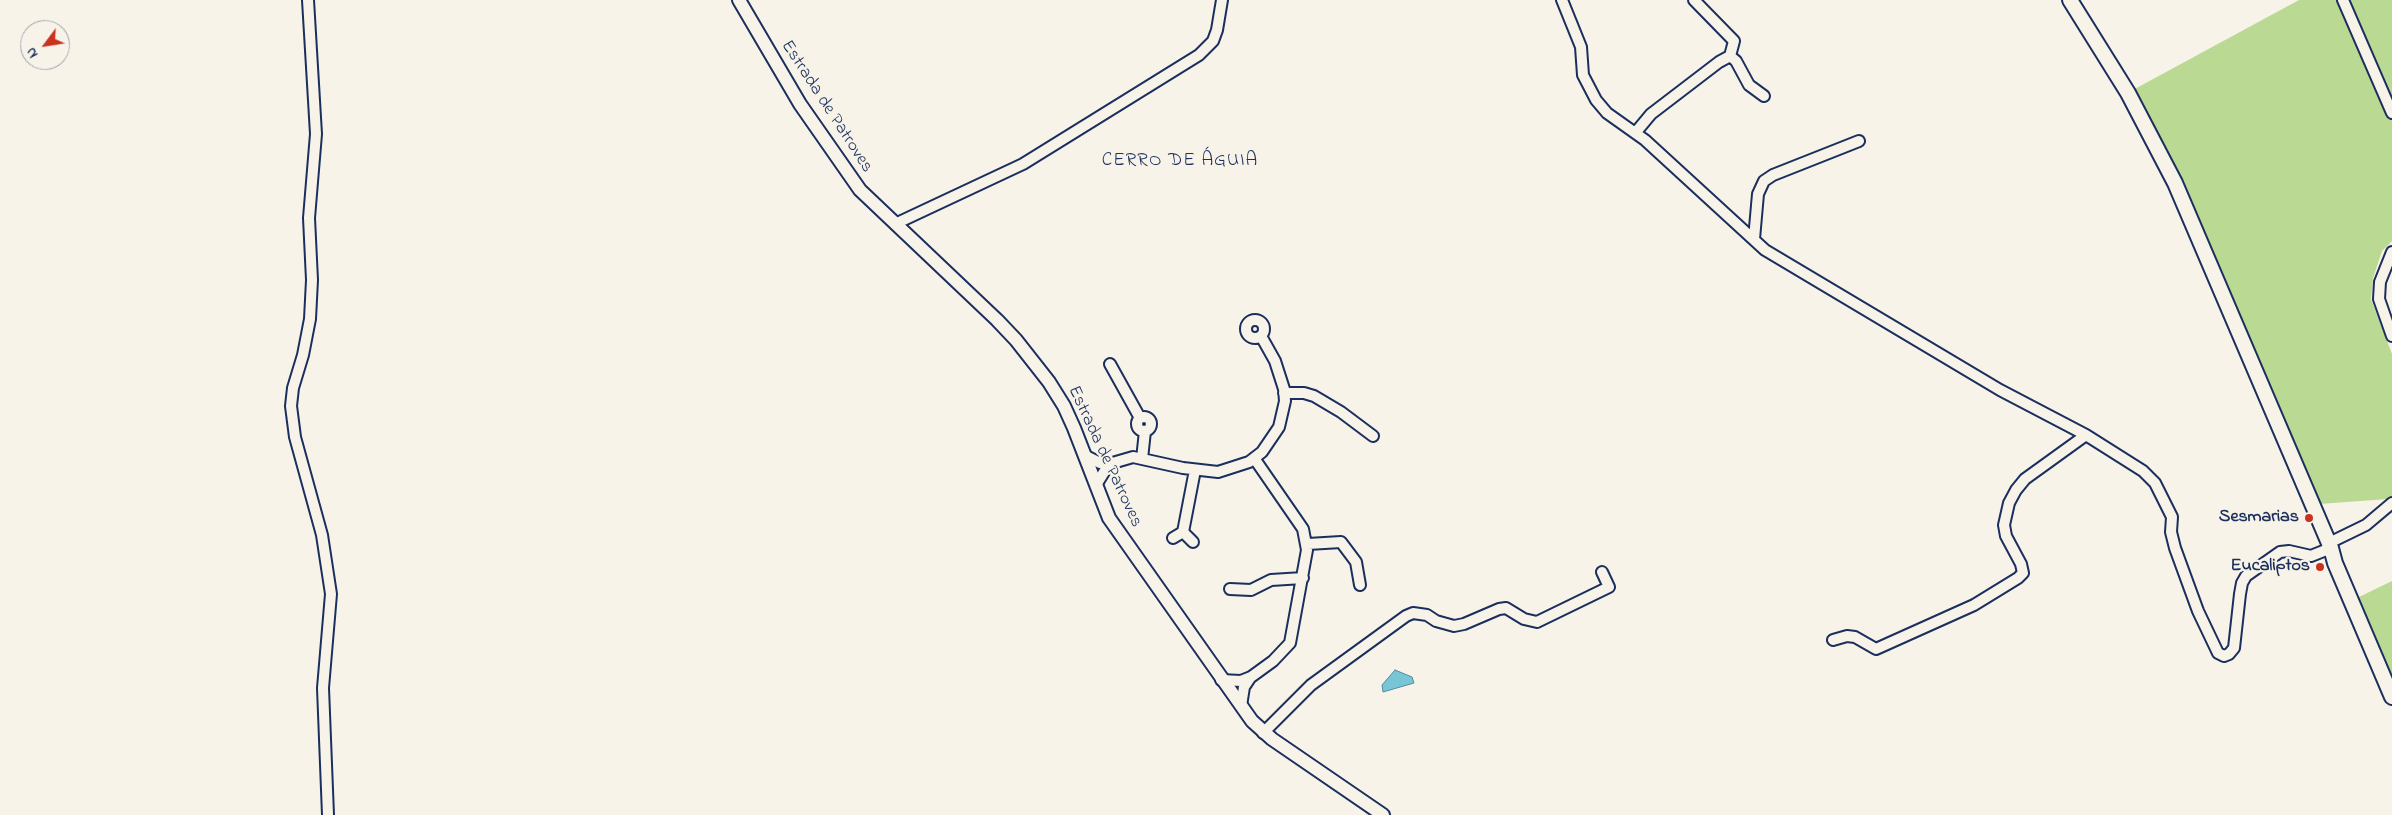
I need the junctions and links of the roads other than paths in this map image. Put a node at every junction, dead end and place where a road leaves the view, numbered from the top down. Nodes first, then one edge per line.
1 (308, 0) edge
2 (739, 0) edge
3 (1222, 0) edge
4 (1562, 0) edge
5 (1694, 0) edge
6 (2070, 0) edge
7 (2343, 0) edge
8 (1730, 56) junction
9 (1764, 96) dead end
10 (2392, 113) edge
11 (1636, 132) junction
12 (1859, 141) dead end
13 (895, 224) junction
14 (1754, 239) junction
15 (2392, 252) edge
16 (1261, 336) dead end
17 (2392, 336) edge
18 (1110, 364) dead end
19 (1284, 393) junction
20 (2086, 435) junction
21 (1373, 436) dead end
22 (1086, 456) junction
23 (1254, 458) junction
24 (1142, 459) junction
25 (1109, 464) junction
26 (1195, 470) junction
27 (1096, 486) junction
28 (2392, 504) edge
29 (1183, 532) junction
30 (1172, 538) dead end
31 (1193, 542) dead end
32 (1308, 544) junction
33 (2330, 545) junction
34 (1602, 572) dead end
35 (1303, 578) junction
36 (1360, 586) dead end
37 (1230, 589) dead end
38 (1833, 640) dead end
39 (1251, 677) junction
40 (1221, 680) junction
41 (2392, 697) edge
42 (1241, 706) junction
43 (1263, 733) junction
44 (328, 815) edge
45 (1383, 815) edge

1 - 44 street
2 - 13 street, Estrada de Patroves
3 - 13 street
4 - 11 street
5 - 8 street
6 - 33 main road
7 - 10 street
8 - 9 street
8 - 11 street
11 - 14 street
12 - 14 street
13 - 22 street, Estrada de Patroves
14 - 20 street
15 - 17 street
16 - 19 street
18 - 24 street
19 - 21 street
19 - 23 street
20 - 33 street
20 - 38 street
22 - 25 street
22 - 27 street, Estrada de Patroves
23 - 26 street
23 - 32 street
24 - 25 street
24 - 26 street
25 - 27 street
26 - 29 street
27 - 40 street, Estrada de Patroves
28 - 33 street
29 - 30 street
29 - 31 street
32 - 35 street
32 - 36 street
33 - 41 main road
34 - 43 street
35 - 37 street
35 - 39 street
39 - 40 street
39 - 42 street
40 - 42 street, Estrada de Patroves
42 - 43 street, Estrada de Patroves
43 - 45 street, Estrada de Patroves

